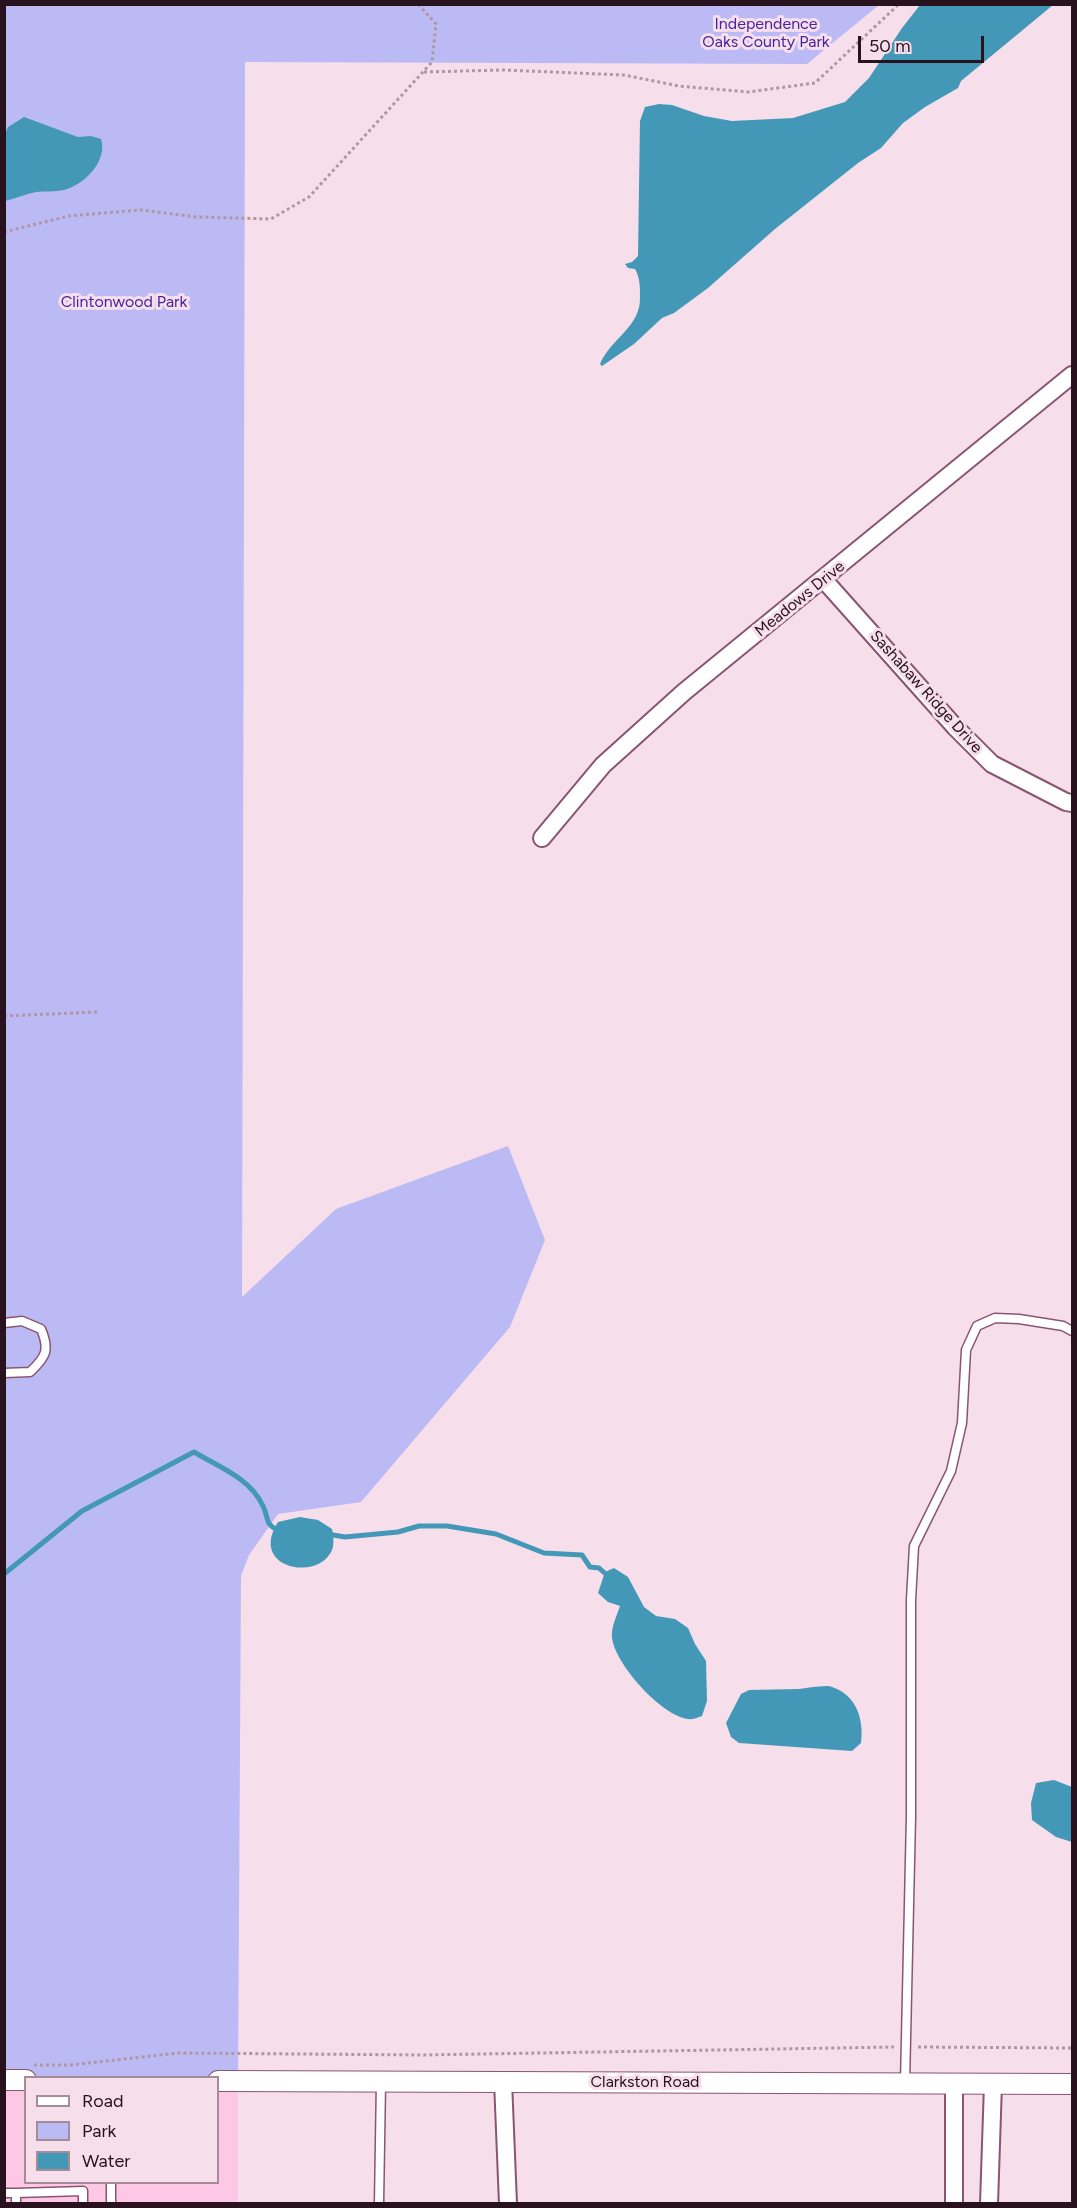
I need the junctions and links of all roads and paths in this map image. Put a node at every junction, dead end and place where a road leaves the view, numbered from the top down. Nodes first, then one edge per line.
1 (418, 4) edge
2 (899, 4) edge
3 (424, 72) junction
4 (4, 232) edge
5 (1072, 375) edge
6 (824, 580) junction
7 (1072, 803) edge
8 (542, 838) dead end
9 (99, 1012) dead end
10 (4, 1016) edge
11 (4, 1323) edge
12 (1072, 1331) edge
13 (4, 1373) edge
14 (906, 2047) junction
15 (1072, 2048) edge
16 (26, 2072) edge
17 (4, 2080) edge
18 (219, 2081) edge
19 (381, 2081) junction
20 (503, 2081) junction
21 (905, 2084) junction
22 (954, 2084) junction
23 (993, 2084) junction
24 (1072, 2084) edge
25 (111, 2184) edge
26 (4, 2193) edge
27 (16, 2193) junction
28 (16, 2204) edge
29 (83, 2204) edge
30 (111, 2204) edge
31 (379, 2204) edge
32 (508, 2204) edge
33 (954, 2204) edge
34 (989, 2204) edge

1 - 3 path
2 - 3 path
3 - 4 path
5 - 6 street, Meadows Drive
6 - 7 street, Sashabaw Ridge Drive
6 - 8 street, Meadows Drive
9 - 10 path
11 - 13 lane
12 - 14 lane
14 - 15 path
14 - 16 path
14 - 21 lane
16 - 17 street
18 - 19 street, Clarkston Road
19 - 20 street, Clarkston Road
19 - 31 lane
20 - 21 street, Clarkston Road
20 - 32 street
21 - 22 street, Clarkston Road
22 - 23 street, Clarkston Road
22 - 33 street
23 - 24 street, Clarkston Road
23 - 34 street
25 - 30 lane
26 - 27 lane
27 - 28 lane
27 - 29 lane

